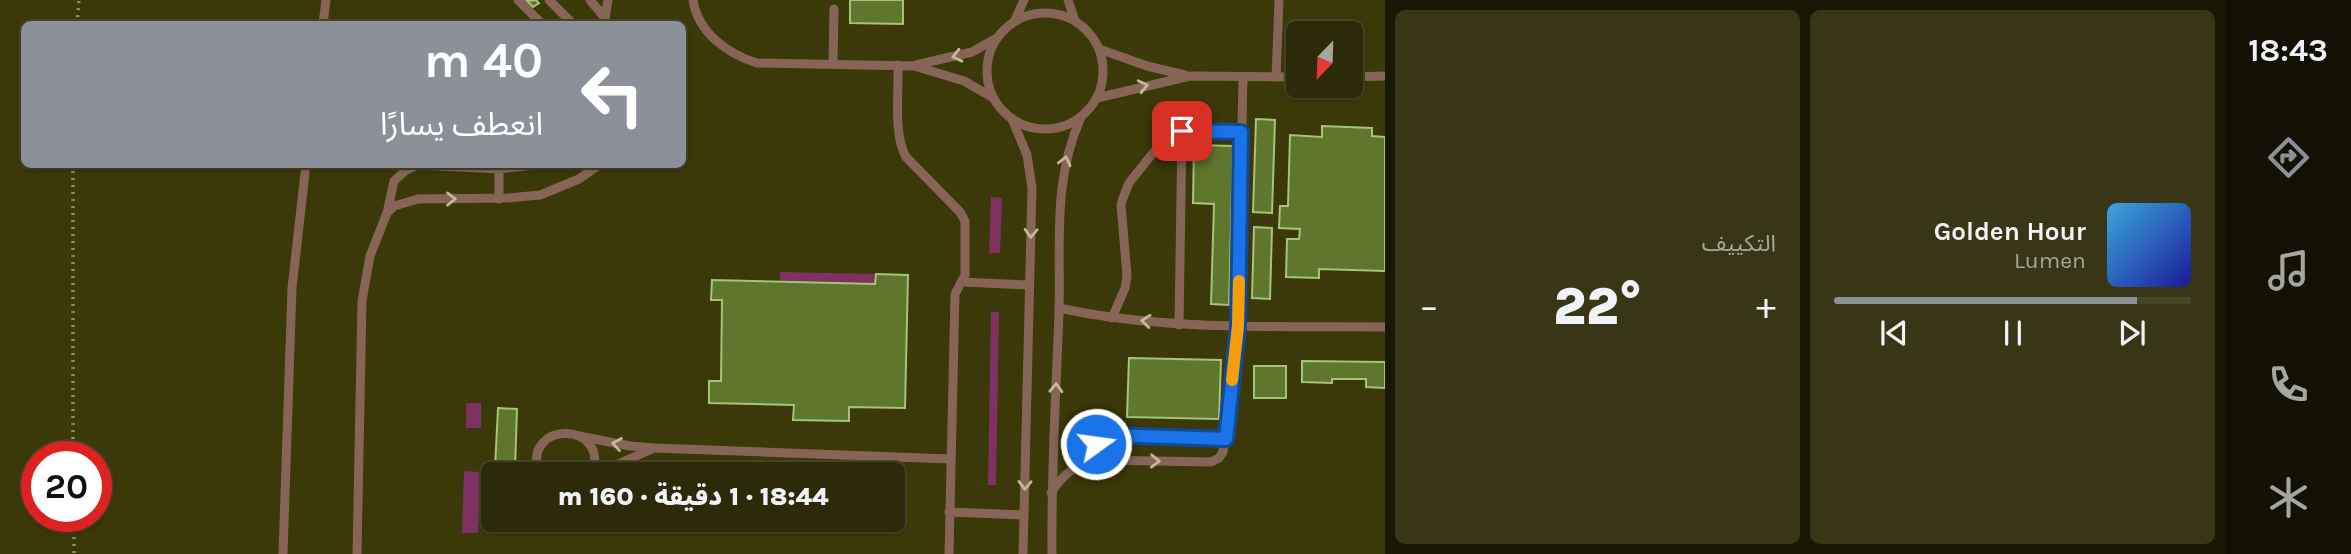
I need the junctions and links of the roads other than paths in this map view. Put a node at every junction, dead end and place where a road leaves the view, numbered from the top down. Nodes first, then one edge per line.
1 (326, 0) edge
2 (518, 0) edge
3 (549, 0) edge
4 (590, 0) edge
5 (608, 0) edge
6 (693, 0) edge
7 (1024, 0) edge
8 (1068, 0) edge
9 (1279, 0) edge
10 (834, 9) dead end
11 (1015, 20) junction
12 (323, 21) edge
13 (539, 21) edge
14 (570, 21) edge
15 (605, 21) edge
16 (1075, 21) junction
17 (997, 38) junction
18 (1099, 49) junction
19 (833, 64) junction
20 (898, 65) junction
21 (914, 66) junction
22 (1190, 76) junction
23 (1385, 76) edge
24 (1243, 77) junction
25 (1276, 77) junction
26 (1286, 77) edge
27 (1363, 77) edge
28 (993, 98) junction
29 (1097, 98) junction
30 (1081, 117) junction
31 (1012, 119) junction
32 (1182, 131) junction
33 (1241, 132) junction
34 (306, 168) edge
35 (410, 168) edge
36 (456, 168) edge
37 (508, 168) edge
38 (594, 168) edge
39 (499, 169) junction
40 (499, 199) junction
41 (387, 213) junction
42 (961, 282) junction
43 (1030, 285) junction
44 (1059, 308) junction
45 (1112, 318) junction
46 (1179, 325) junction
47 (1238, 326) junction
48 (1385, 327) edge
49 (579, 436) junction
50 (1226, 439) junction
51 (655, 448) junction
52 (950, 459) junction
53 (538, 462) edge
54 (595, 462) edge
55 (622, 462) edge
56 (1076, 467) junction
57 (1051, 493) junction
58 (949, 512) junction
59 (1024, 515) junction
60 (283, 554) edge
61 (356, 554) edge
62 (949, 554) edge
63 (1023, 554) edge
64 (1052, 554) edge

1 - 12 lane
2 - 13 lane
3 - 14 lane
4 - 15 lane
5 - 15 lane
6 - 19 lane
7 - 11 lane
8 - 16 lane
9 - 25 lane
10 - 19 lane
11 - 16 lane
11 - 17 lane
16 - 18 lane
17 -> 21 lane
17 - 28 lane
18 - 22 lane
18 - 29 lane
19 - 20 lane
20 - 21 lane
20 - 42 lane
21 - 28 lane
22 - 24 lane
29 -> 22 lane
23 - 27 lane
24 - 25 lane
24 - 33 lane
25 - 26 lane
28 - 31 lane
29 - 30 lane
30 - 31 lane
44 -> 30 lane
31 -> 43 lane
32 - 33 lane
32 - 45 lane
32 - 46 lane
33 - 47 lane
34 - 60 lane
35 - 41 lane
36 - 39 lane
37 - 39 lane
38 - 40 lane
39 - 40 lane
41 -> 40 lane
41 - 61 lane
42 - 43 lane
42 - 52 lane
43 -> 59 lane
44 - 45 lane
57 -> 44 lane
46 -> 45 lane
46 - 47 lane
47 - 48 lane
47 - 50 lane
51 -> 49 lane
49 - 53 lane
49 - 54 lane
50 - 56 lane
56 -> 50 lane
51 - 52 lane
51 - 55 lane
52 - 58 lane
56 - 57 lane
57 - 64 lane
58 - 59 lane
58 - 62 lane
59 - 63 lane

